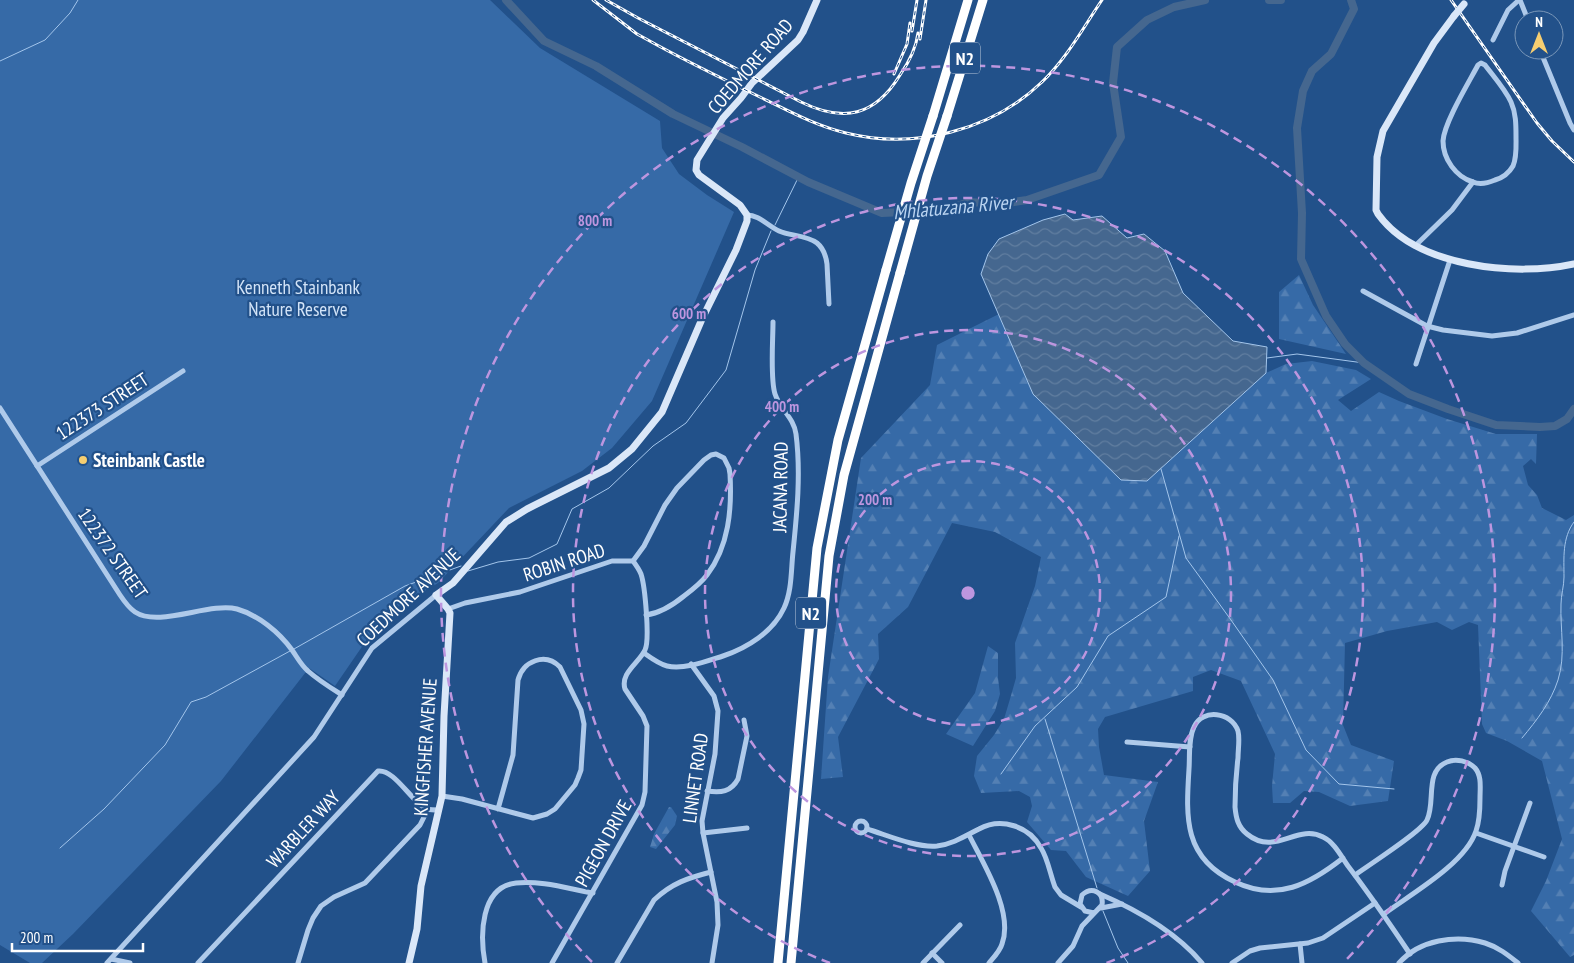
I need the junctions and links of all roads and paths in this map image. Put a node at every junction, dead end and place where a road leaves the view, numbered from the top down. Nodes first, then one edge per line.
1 (817, 0) edge
2 (968, 0) edge
3 (983, 0) edge
4 (1519, 0) edge
5 (1465, 2) edge
6 (1493, 40) dead end
7 (1544, 60) edge
8 (1573, 128) edge
9 (1472, 182) junction
10 (747, 214) junction
11 (1415, 246) junction
12 (1450, 260) junction
13 (1574, 264) edge
14 (1363, 291) dead end
15 (829, 304) dead end
16 (1574, 315) edge
17 (773, 322) dead end
18 (1427, 326) junction
19 (1416, 364) dead end
20 (183, 370) dead end
21 (0, 408) edge
22 (37, 466) junction
23 (633, 561) junction
24 (436, 595) junction
25 (448, 609) junction
26 (646, 615) junction
27 (644, 653) junction
28 (691, 664) junction
29 (342, 696) junction
30 (744, 720) dead end
31 (1127, 742) dead end
32 (1190, 747) junction
33 (707, 791) junction
34 (442, 796) junction
35 (1530, 803) dead end
36 (498, 808) junction
37 (428, 809) junction
38 (439, 810) junction
39 (747, 828) dead end
40 (867, 829) dead end
41 (1476, 832) junction
42 (702, 833) junction
43 (969, 835) junction
44 (1514, 846) junction
45 (1544, 857) dead end
46 (1343, 858) junction
47 (711, 872) junction
48 (1355, 875) junction
49 (1502, 886) dead end
50 (593, 892) junction
51 (1100, 894) junction
52 (1081, 898) junction
53 (1068, 899) junction
54 (1375, 903) junction
55 (1123, 904) junction
56 (1082, 908) junction
57 (1101, 908) junction
58 (1094, 913) junction
59 (1384, 914) junction
60 (960, 925) dead end
61 (1082, 926) junction
62 (1300, 944) junction
63 (932, 953) junction
64 (1410, 954) junction
65 (109, 961) edge
66 (130, 963) edge
67 (198, 963) edge
68 (298, 963) edge
69 (410, 963) edge
70 (484, 963) edge
71 (552, 963) edge
72 (617, 963) edge
73 (712, 963) edge
74 (778, 963) edge
75 (791, 963) edge
76 (923, 963) edge
77 (942, 963) edge
78 (989, 963) edge
79 (1058, 963) edge
80 (1202, 963) edge
81 (1232, 963) edge
82 (1302, 963) edge
83 (1399, 963) edge
84 (1518, 963) edge

1 - 10 street, COEDMORE ROAD
2 - 74 highway, N2, bridge
3 - 75 highway, N2, bridge
4 - 6 street
5 - 11 street, bridge
7 - 8 street
9 - 9 street
9 - 11 street
10 - 15 street
10 - 24 street, COEDMORE AVENUE
11 - 12 street
12 - 13 street
12 - 18 street
14 - 18 street
16 - 18 street
17 - 28 street, JACANA ROAD
18 - 19 street
20 - 22 street, 122373 STREET
21 - 22 street, 122372 STREET
22 - 29 street, 122372 STREET
23 - 25 street, ROBIN ROAD
23 - 26 street, ROBIN ROAD
23 - 26 street
24 - 25 street
24 - 29 street, COEDMORE AVENUE
25 - 34 street, KINGFISHER AVENUE
26 - 27 street, ROBIN ROAD
27 - 28 street
27 - 50 street, PIGEON DRIVE
28 - 33 street, LINNET ROAD
29 - 65 street, COEDMORE AVENUE
30 - 33 street
31 - 32 street
32 - 46 street
32 - 46 street
33 - 42 street, LINNET ROAD
34 - 36 street
34 - 38 street, KINGFISHER AVENUE
35 - 44 street
36 - 36 street
37 - 38 street
37 - 67 street, WARBLER WAY
37 - 68 street
38 - 69 street, KINGFISHER AVENUE
39 - 42 street
40 - 43 street
41 - 44 street
41 - 48 street
41 - 59 street
42 - 47 street, LINNET ROAD
43 - 53 street
43 - 78 street
44 - 45 street
44 - 49 street
46 - 48 street
47 - 72 street
47 - 73 street, LINNET ROAD
48 - 54 street
50 - 70 street
50 - 71 street, PIGEON DRIVE
51 - 52 street
51 - 55 street
51 - 57 street
52 - 53 street
52 - 56 street
53 - 56 street
54 - 59 street
54 - 62 street
55 - 57 street
55 - 80 street
56 - 58 street
56 - 61 street
57 - 58 street
58 - 61 street
59 - 64 street
60 - 63 street
61 - 79 street
62 - 81 street
62 - 82 street
63 - 76 street
63 - 77 street
64 - 83 street
64 - 84 street
65 - 66 street

